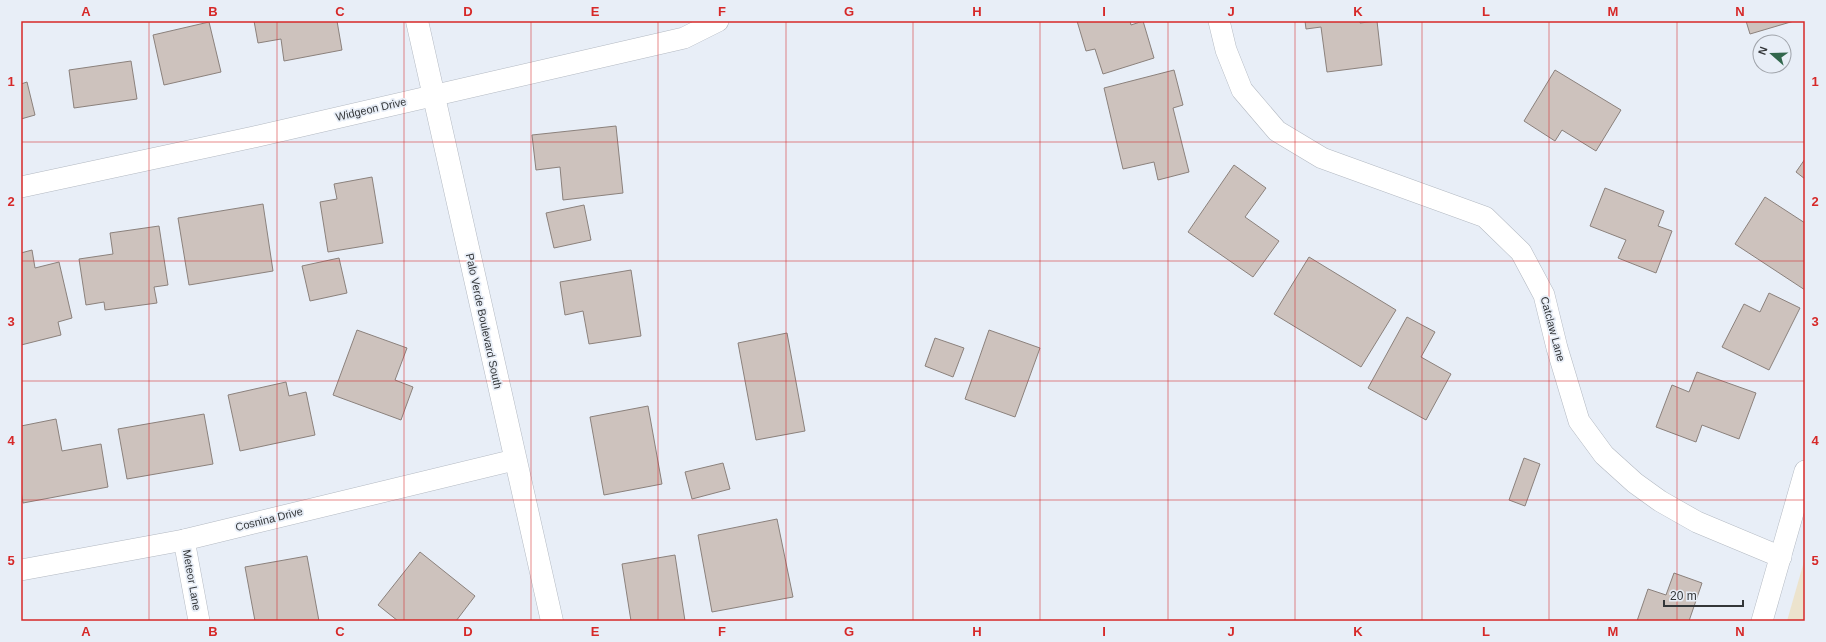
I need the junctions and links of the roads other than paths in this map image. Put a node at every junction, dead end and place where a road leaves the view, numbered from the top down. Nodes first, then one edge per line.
1 (417, 21) edge
2 (718, 21) edge
3 (1219, 21) edge
4 (434, 95) junction
5 (21, 187) edge
6 (514, 460) junction
7 (1805, 471) edge
8 (184, 540) junction
9 (1781, 557) junction
10 (21, 570) edge
11 (199, 621) edge
12 (552, 621) edge
13 (1762, 621) edge

1 - 4 main road, Palo Verde Boulevard South
2 - 4 street, Widgeon Drive
3 - 9 street, Catclaw Lane
4 - 5 street, Widgeon Drive
4 - 6 main road, Palo Verde Boulevard South
6 - 8 street, Cosnina Drive
6 - 12 main road, Palo Verde Boulevard South
7 - 9 street
8 - 10 street, Cosnina Drive
8 - 11 street, Meteor Lane
9 - 13 street

